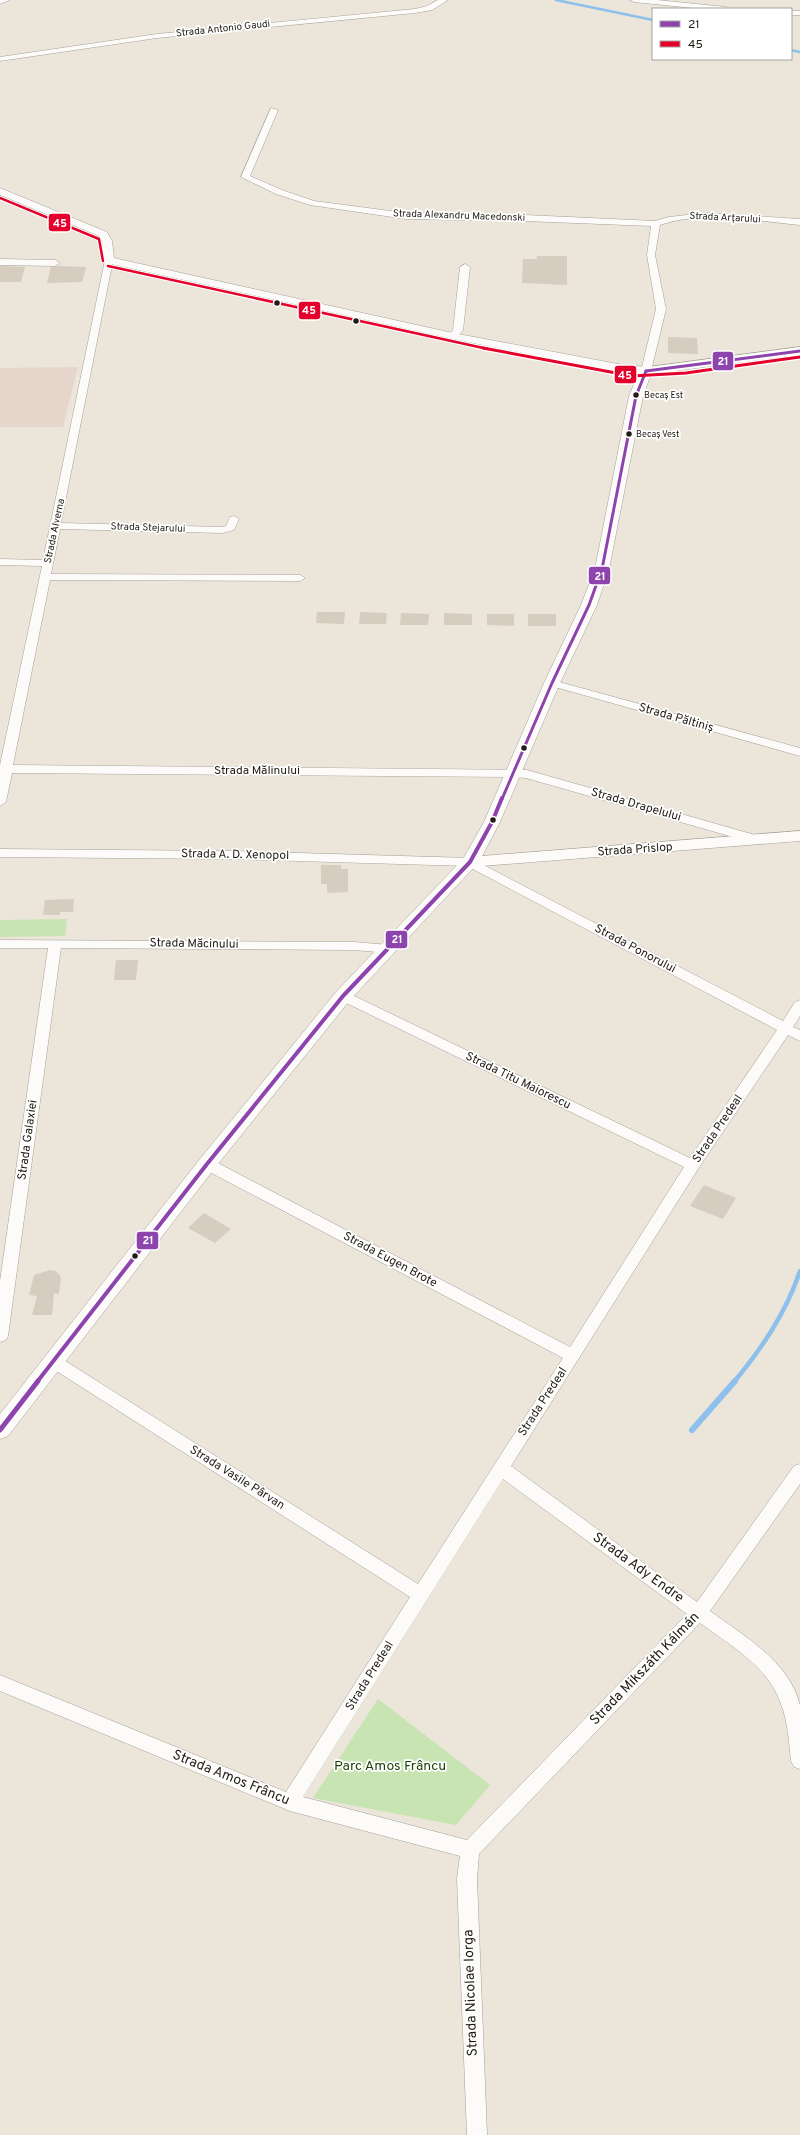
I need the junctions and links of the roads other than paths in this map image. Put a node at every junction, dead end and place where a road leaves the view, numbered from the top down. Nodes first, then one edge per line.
1 (6, 0) edge
2 (444, 0) edge
3 (634, 0) edge
4 (0, 2) edge
5 (716, 8) edge
6 (0, 60) edge
7 (274, 110) dead end
8 (0, 191) edge
9 (800, 222) edge
10 (656, 224) junction
11 (109, 260) junction
12 (0, 262) edge
13 (55, 263) dead end
14 (465, 267) dead end
15 (453, 336) junction
16 (800, 351) edge
17 (646, 370) junction
18 (234, 519) dead end
19 (56, 526) junction
20 (0, 562) edge
21 (47, 563) junction
22 (46, 577) junction
23 (300, 578) dead end
24 (552, 683) junction
25 (800, 752) edge
26 (3, 769) edge
27 (513, 773) junction
28 (0, 802) edge
29 (800, 836) edge
30 (758, 840) junction
31 (0, 853) edge
32 (470, 862) junction
33 (0, 944) edge
34 (55, 944) junction
35 (389, 949) junction
36 (343, 996) junction
37 (800, 1004) edge
38 (785, 1029) junction
39 (800, 1036) edge
40 (207, 1164) junction
41 (693, 1165) junction
42 (0, 1336) edge
43 (573, 1356) junction
44 (53, 1361) junction
45 (0, 1430) edge
46 (501, 1468) junction
47 (800, 1471) edge
48 (421, 1595) junction
49 (699, 1614) junction
50 (0, 1683) edge
51 (800, 1761) edge
52 (290, 1802) junction
53 (470, 1850) junction
54 (477, 2135) edge

1 - 4 street
2 - 6 street, Strada Antonio Gaudi
3 - 5 street
7 - 10 street, Strada Alexandru Macedonski
8 - 11 street
9 - 10 street, Strada Arțarului
10 - 17 street
11 - 15 street
11 - 19 street, Strada Alverna
12 - 13 street
14 - 15 street
15 - 17 street
16 - 17 main road
17 - 24 main road
18 - 19 street, Strada Stejarului
19 - 21 street, Strada Alverna
20 - 21 street
21 - 22 street, Strada Alverna
22 - 23 street
22 - 26 street, Strada Alverna
24 - 25 street, Strada Păltiniș
24 - 27 main road
26 - 27 street, Strada Mălinului
26 - 28 street, Strada Alverna
27 - 30 street, Strada Drapelului
27 - 32 main road
29 - 30 street, Strada Prislop
30 - 32 street, Strada Prislop
31 - 32 street, Strada A. D. Xenopol
32 - 35 main road
32 - 38 street, Strada Ponorului
33 - 34 street, Strada Măcinului
34 - 35 street, Strada Măcinului
34 - 42 street, Strada Galaxiei
35 - 36 main road
36 - 40 main road
36 - 41 street, Strada Titu Maiorescu
37 - 38 street, Strada Predeal
38 - 39 street, Strada Ponorului
38 - 41 street, Strada Predeal
40 - 43 street, Strada Eugen Brote
40 - 44 main road
41 - 43 street, Strada Predeal
43 - 46 street, Strada Predeal
44 - 45 main road
44 - 48 street, Strada Vasile Pârvan
46 - 48 street, Strada Predeal
46 - 49 street, Strada Ady Endre
47 - 49 street, Strada Mikszáth Kálmán
48 - 52 street, Strada Predeal
49 - 51 street, Strada Ady Endre
49 - 53 street, Strada Mikszáth Kálmán
50 - 52 street, Strada Amos Frâncu
52 - 53 street, Strada Amos Frâncu
53 - 54 street, Strada Nicolae Iorga

